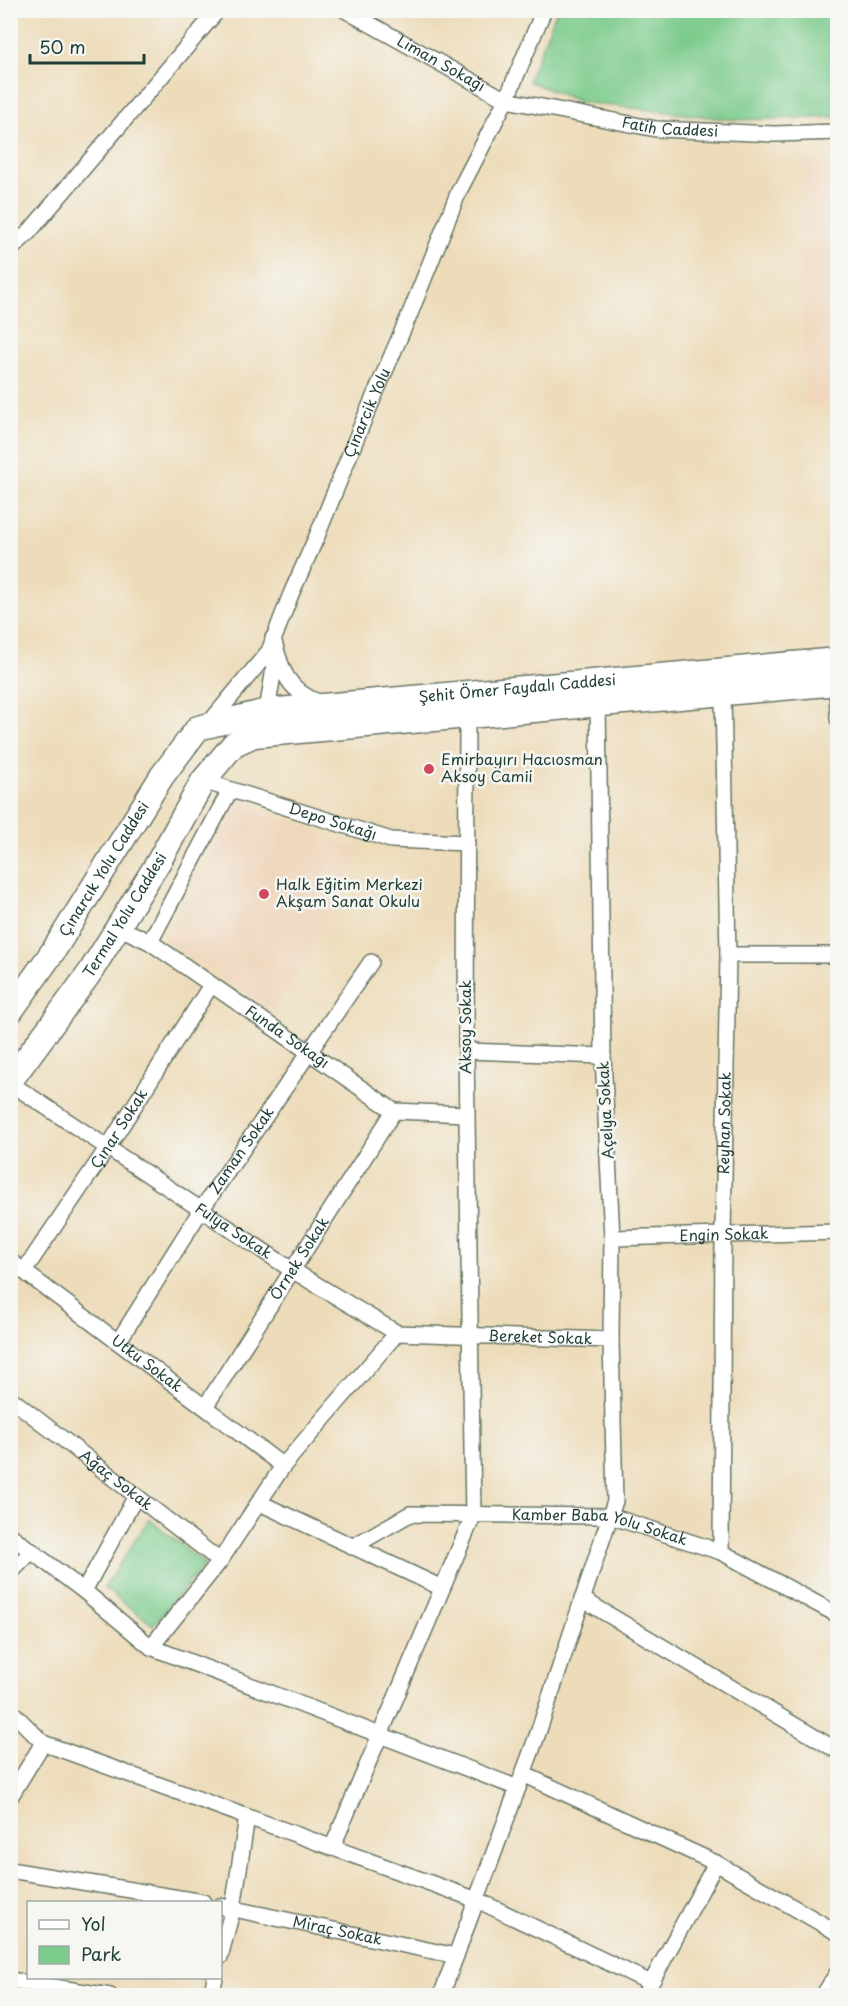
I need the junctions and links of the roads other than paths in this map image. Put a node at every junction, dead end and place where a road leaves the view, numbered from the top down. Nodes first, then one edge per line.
1 (218, 10) edge
2 (345, 10) edge
3 (544, 10) edge
4 (506, 100) junction
5 (837, 132) edge
6 (10, 250) edge
7 (273, 638) junction
8 (837, 660) edge
9 (837, 683) edge
10 (723, 694) junction
11 (598, 704) junction
12 (328, 706) junction
13 (267, 711) junction
14 (467, 717) junction
15 (837, 719) edge
16 (206, 722) junction
17 (244, 740) junction
18 (203, 781) junction
19 (230, 790) junction
20 (466, 843) junction
21 (118, 927) junction
22 (150, 942) junction
23 (728, 955) junction
24 (837, 955) edge
25 (370, 962) dead end
26 (211, 984) junction
27 (10, 1012) edge
28 (466, 1051) junction
29 (309, 1052) junction
30 (603, 1056) junction
31 (10, 1082) edge
32 (394, 1111) junction
33 (467, 1114) junction
34 (108, 1148) junction
35 (201, 1210) junction
36 (837, 1232) edge
37 (723, 1235) junction
38 (612, 1238) junction
39 (10, 1261) edge
40 (292, 1270) junction
41 (24, 1271) junction
42 (397, 1333) junction
43 (472, 1336) junction
44 (611, 1340) junction
45 (118, 1342) junction
46 (10, 1398) edge
47 (205, 1407) junction
48 (283, 1466) junction
49 (136, 1496) junction
50 (260, 1503) junction
51 (473, 1516) junction
52 (610, 1516) junction
53 (10, 1536) edge
54 (352, 1547) junction
55 (32, 1551) junction
56 (721, 1552) junction
57 (220, 1561) junction
58 (10, 1573) edge
59 (442, 1588) junction
60 (84, 1591) junction
61 (582, 1599) junction
62 (837, 1615) edge
63 (151, 1647) junction
64 (10, 1710) edge
65 (379, 1736) junction
66 (43, 1743) junction
67 (837, 1751) edge
68 (520, 1781) junction
69 (10, 1797) edge
70 (247, 1817) junction
71 (332, 1848) junction
72 (716, 1863) junction
73 (10, 1870) edge
74 (477, 1900) junction
75 (197, 1901) edge
76 (227, 1906) edge
77 (837, 1933) edge
78 (222, 1942) edge
79 (456, 1956) junction
80 (837, 1972) edge
81 (215, 1979) edge
82 (10, 1980) edge
83 (648, 1989) edge
84 (110, 1995) edge
85 (211, 1995) edge
86 (441, 1995) edge
87 (823, 1995) edge

1 - 6 street
2 - 4 street, Liman Sokağı
3 - 4 street, Çinarcik Yolu
4 - 5 street, Fatih Caddesi
4 - 7 street, Çinarcik Yolu
7 - 12 street
7 - 13 street
7 - 16 street, Çinarcik Yolu
8 - 12 main road, Şehit Ömer Faydalı Caddesi
9 - 10 main road, Şehit Ömer Faydalı Caddesi
9 - 15 street
10 - 11 main road, Şehit Ömer Faydalı Caddesi
10 - 23 street, Reyhan Sokak
11 - 14 main road, Şehit Ömer Faydalı Caddesi
11 - 30 street, Açelya Sokak
12 - 13 main road, Şehit Ömer Faydalı Caddesi
13 - 16 main road, Şehit Ömer Faydalı Caddesi
13 - 17 street
14 - 17 main road, Şehit Ömer Faydalı Caddesi
14 - 20 street, Aksoy Sokak
16 - 27 main road, Çınarcık Yolu Caddesi
17 - 18 main road, Termal Yolu Caddesi
18 - 19 street, Depo Sokağı
18 - 21 main road, Termal Yolu Caddesi
19 - 20 street, Depo Sokağı
19 - 22 street
20 - 28 street, Aksoy Sokak
21 - 22 street, Funda Sokağı
21 - 31 main road, Termal Yolu Caddesi
22 - 26 street, Funda Sokağı
23 - 24 street
23 - 37 street, Reyhan Sokak
25 - 29 street, Zaman Sokak
26 - 29 street, Funda Sokağı
26 - 34 street, Çınar Sokak
28 - 30 street
28 - 33 street, Aksoy Sokak
29 - 32 street, Funda Sokağı
29 - 35 street, Zaman Sokak
30 - 38 street, Açelya Sokak
31 - 34 street, Fulya Sokak
32 - 33 street
32 - 40 street, Örnek Sokak
33 - 43 street, Aksoy Sokak
34 - 35 street, Fulya Sokak
34 - 41 street, Çınar Sokak
35 - 40 street, Fulya Sokak
35 - 45 street, Zaman Sokak
36 - 37 street, Engin Sokak
37 - 38 street, Engin Sokak
37 - 56 street, Reyhan Sokak
38 - 44 street, Açelya Sokak
39 - 41 street, Utku Sokak
40 - 42 street, Fulya Sokak
40 - 47 street, Örnek Sokak
41 - 45 street, Utku Sokak
42 - 43 street, Fulya Sokak
42 - 48 street
43 - 44 street, Bereket Sokak
43 - 51 street, Aksoy Sokak
44 - 52 street, Açelya Sokak
45 - 47 street, Utku Sokak
46 - 49 street, Ağaç Sokak
47 - 48 street, Utku Sokak
48 - 50 street
49 - 57 street, Ağaç Sokak
49 - 60 street
50 - 54 street
50 - 57 street
51 - 52 street, Kamber Baba Yolu Sokak
51 - 54 street, Kamber Baba Yolu Sokak
51 - 59 street
52 - 56 street, Kamber Baba Yolu Sokak
52 - 61 street, Açelya Sokak
53 - 55 street
54 - 59 street
55 - 58 street
55 - 60 street
56 - 62 street, Kamber Baba Yolu Sokak
57 - 63 street
59 - 65 street
60 - 63 street
61 - 67 street
61 - 68 street, Açelya Sokak
63 - 65 street
64 - 66 street
65 - 68 street
65 - 71 street
66 - 69 street
66 - 70 street
68 - 72 street
68 - 74 street, Açelya Sokak
70 - 71 street
70 - 76 street
71 - 74 street
72 - 77 street
72 - 83 street
73 - 75 street
74 - 79 street, Açelya Sokak
74 - 83 street
76 - 78 street
76 - 79 street, Miraç Sokak
79 - 86 street, Açelya Sokak
80 - 87 street
81 - 85 street
82 - 84 street

